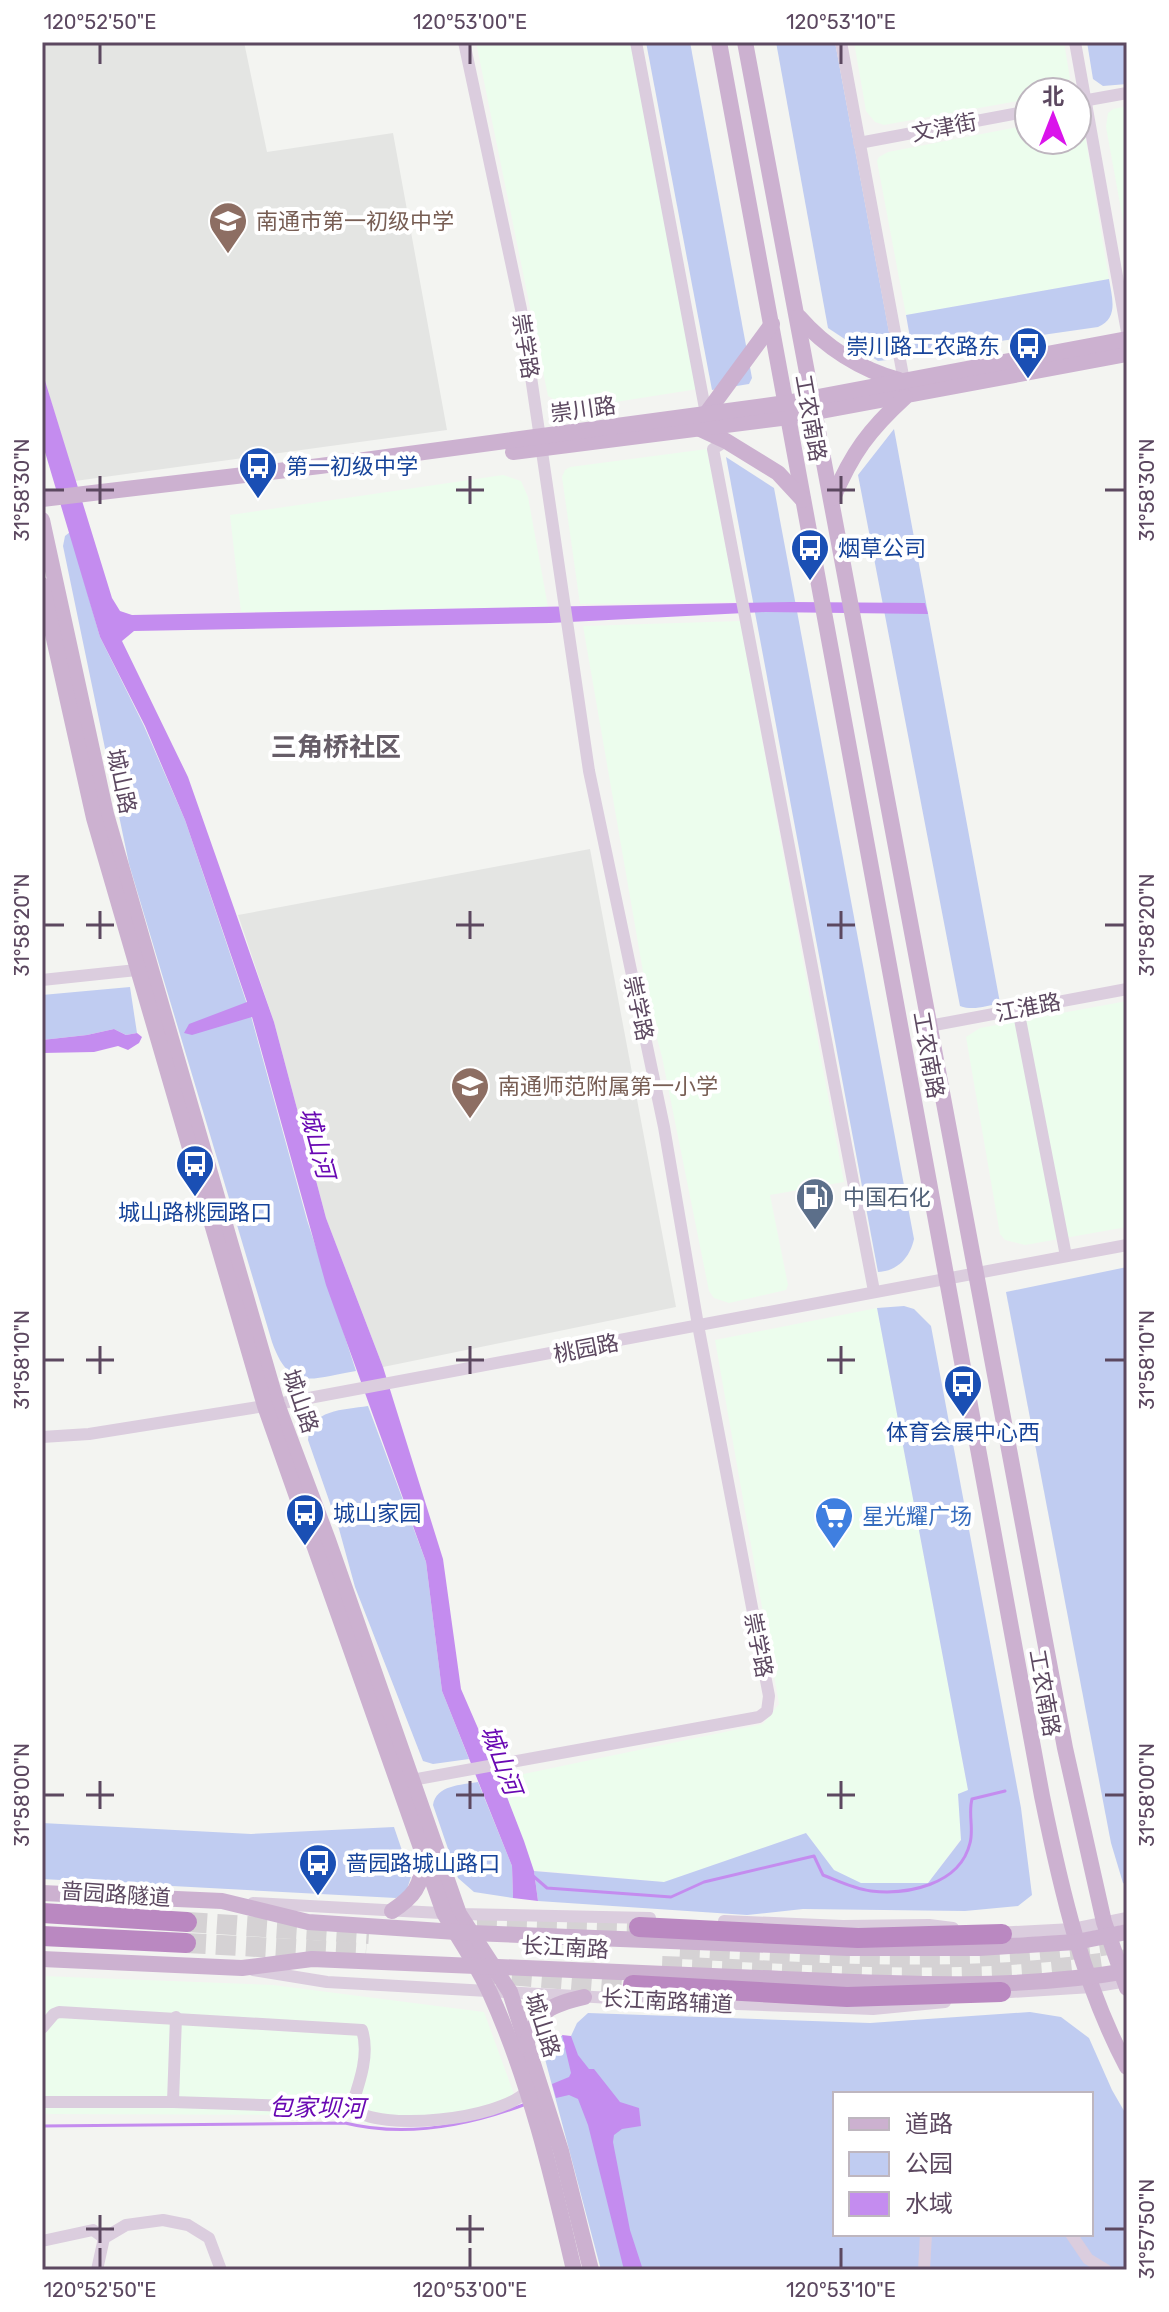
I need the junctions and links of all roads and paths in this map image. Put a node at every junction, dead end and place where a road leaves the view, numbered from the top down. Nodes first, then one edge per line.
1 (464, 42) edge
2 (636, 42) edge
3 (719, 42) edge
4 (745, 42) edge
5 (841, 42) edge
6 (1075, 42) edge
7 (1078, 76) edge
8 (1127, 93) edge
9 (1093, 99) edge
10 (1013, 114) edge
11 (859, 143) junction
12 (1092, 156) edge
13 (798, 315) junction
14 (772, 324) junction
15 (1127, 332) edge
16 (1127, 339) edge
17 (1127, 354) edge
18 (905, 389) junction
19 (814, 405) junction
20 (788, 410) junction
21 (702, 421) junction
22 (726, 441) junction
23 (541, 443) junction
24 (833, 498) junction
25 (804, 501) junction
26 (45, 508) edge
27 (42, 585) edge
28 (145, 969) junction
29 (42, 980) edge
30 (1127, 989) edge
31 (1018, 1009) junction
32 (929, 1026) junction
33 (1127, 1245) edge
34 (1066, 1256) junction
35 (977, 1272) junction
36 (947, 1277) junction
37 (874, 1291) junction
38 (698, 1325) junction
39 (271, 1405) junction
40 (42, 1437) edge
41 (412, 1780) junction
42 (421, 1850) junction
43 (42, 1893) edge
44 (222, 1901) junction
45 (392, 1911) junction
46 (42, 1913) edge
47 (452, 1913) junction
48 (1127, 1918) edge
49 (187, 1922) tunnel mouth
50 (378, 1926) junction
51 (639, 1927) tunnel mouth
52 (1106, 1929) junction
53 (463, 1932) junction
54 (1127, 1932) edge
55 (1002, 1934) junction
56 (1075, 1936) junction
57 (42, 1938) edge
58 (186, 1943) tunnel mouth
59 (42, 1959) edge
60 (389, 1961) junction
61 (473, 1964) junction
62 (491, 1966) junction
63 (242, 1968) junction
64 (1125, 1979) edge
65 (1089, 1982) junction
66 (633, 1985) tunnel mouth
67 (489, 1990) junction
68 (510, 1992) junction
69 (1001, 1992) junction
70 (584, 1997) junction
71 (176, 2017) junction
72 (42, 2028) edge
73 (526, 2045) junction
74 (1127, 2067) edge
75 (534, 2096) junction
76 (42, 2102) edge
77 (173, 2102) junction
78 (351, 2108) junction
79 (926, 2236) edge
80 (1072, 2236) edge
81 (104, 2238) junction
82 (42, 2241) edge
83 (97, 2270) edge
84 (221, 2270) edge
85 (574, 2270) edge
86 (591, 2270) edge
87 (924, 2270) edge
88 (1106, 2270) edge

1 - 23 street, 崇学路
2 - 21 street
3 - 14 main road, 工农南路
4 - 13 main road, 工农南路
5 - 11 street
6 - 7 street
8 - 9 street
10 - 11 street, 文津街
11 - 18 street
12 - 15 street
13 - 18 main road
13 - 19 main road, 工农南路
14 - 20 main road, 工农南路
14 - 21 main road
16 - 18 main road, 崇川路
17 - 18 main road, 崇川路
18 - 19 main road, 崇川路
18 - 24 main road
19 - 20 main road, 崇川路
19 - 24 main road, 工农南路
20 - 21 main road, 崇川路
20 - 25 main road, 工农南路
21 - 22 main road
21 - 23 main road, 崇川路
22 - 25 main road
22 - 37 street
23 - 26 main road, 崇川路
23 - 38 street, 崇学路
24 - 32 main road, 工农南路
25 - 36 main road, 工农南路
26 - 28 main road, 城山路
27 - 28 main road, 城山路
28 - 29 street
28 - 39 main road, 城山路
30 - 31 street, 江淮路
31 - 32 street, 江淮路
31 - 34 street
32 - 35 main road, 工农南路
33 - 34 street, 桃园路
34 - 35 street, 桃园路
35 - 36 street, 桃园路
35 - 52 main road, 工农南路
36 - 37 street, 桃园路
36 - 56 main road, 工农南路
37 - 38 street, 桃园路
38 - 39 street, 桃园路
38 - 41 street, 崇学路
39 - 40 street, 桃园路
39 - 41 main road, 城山路
39 - 42 main road, 城山路
41 - 47 main road, 城山路
42 - 45 main road
42 - 47 main road, 城山路
43 - 44 main road, 长江南路
44 - 45 street
44 - 50 main road, 长江南路
45 - 47 street
46 - 49 highway, 啬园路隧道
47 - 53 main road, 城山路
47 - 55 street
48 - 52 street
50 - 53 main road, 长江南路
50 - 60 main road
51 - 55 highway
52 - 54 main road, 长江南路
52 - 56 main road, 长江南路
52 - 64 main road, 工农南路
53 - 56 main road, 长江南路
53 - 61 main road, 城山路
53 - 62 main road, 城山路
55 - 56 street
56 - 65 main road, 工农南路
57 - 58 highway, 啬园路隧道
59 - 63 main road, 长江南路
60 - 61 main road, 长江南路
60 - 63 main road, 长江南路
61 - 62 main road, 长江南路
61 - 67 main road, 城山路
62 - 65 main road, 长江南路
62 - 68 main road, 城山路
63 - 67 street, 长江南路辅道
64 - 65 main road, 长江南路
65 - 69 street, 长江南路辅道
65 - 74 main road, 工农南路
66 - 69 highway
67 - 68 street, 长江南路辅道
67 - 75 main road, 城山路
68 - 70 street, 长江南路辅道
68 - 73 main road, 城山路
69 - 70 street, 长江南路辅道
70 - 73 main road
71 - 72 street
71 - 77 street
71 - 78 street
73 - 75 main road, 城山路
75 - 78 street
75 - 85 main road, 城山路
75 - 86 main road, 城山路
76 - 77 street
77 - 78 street
79 - 87 street
80 - 88 street
81 - 82 street
81 - 83 street
81 - 84 street

